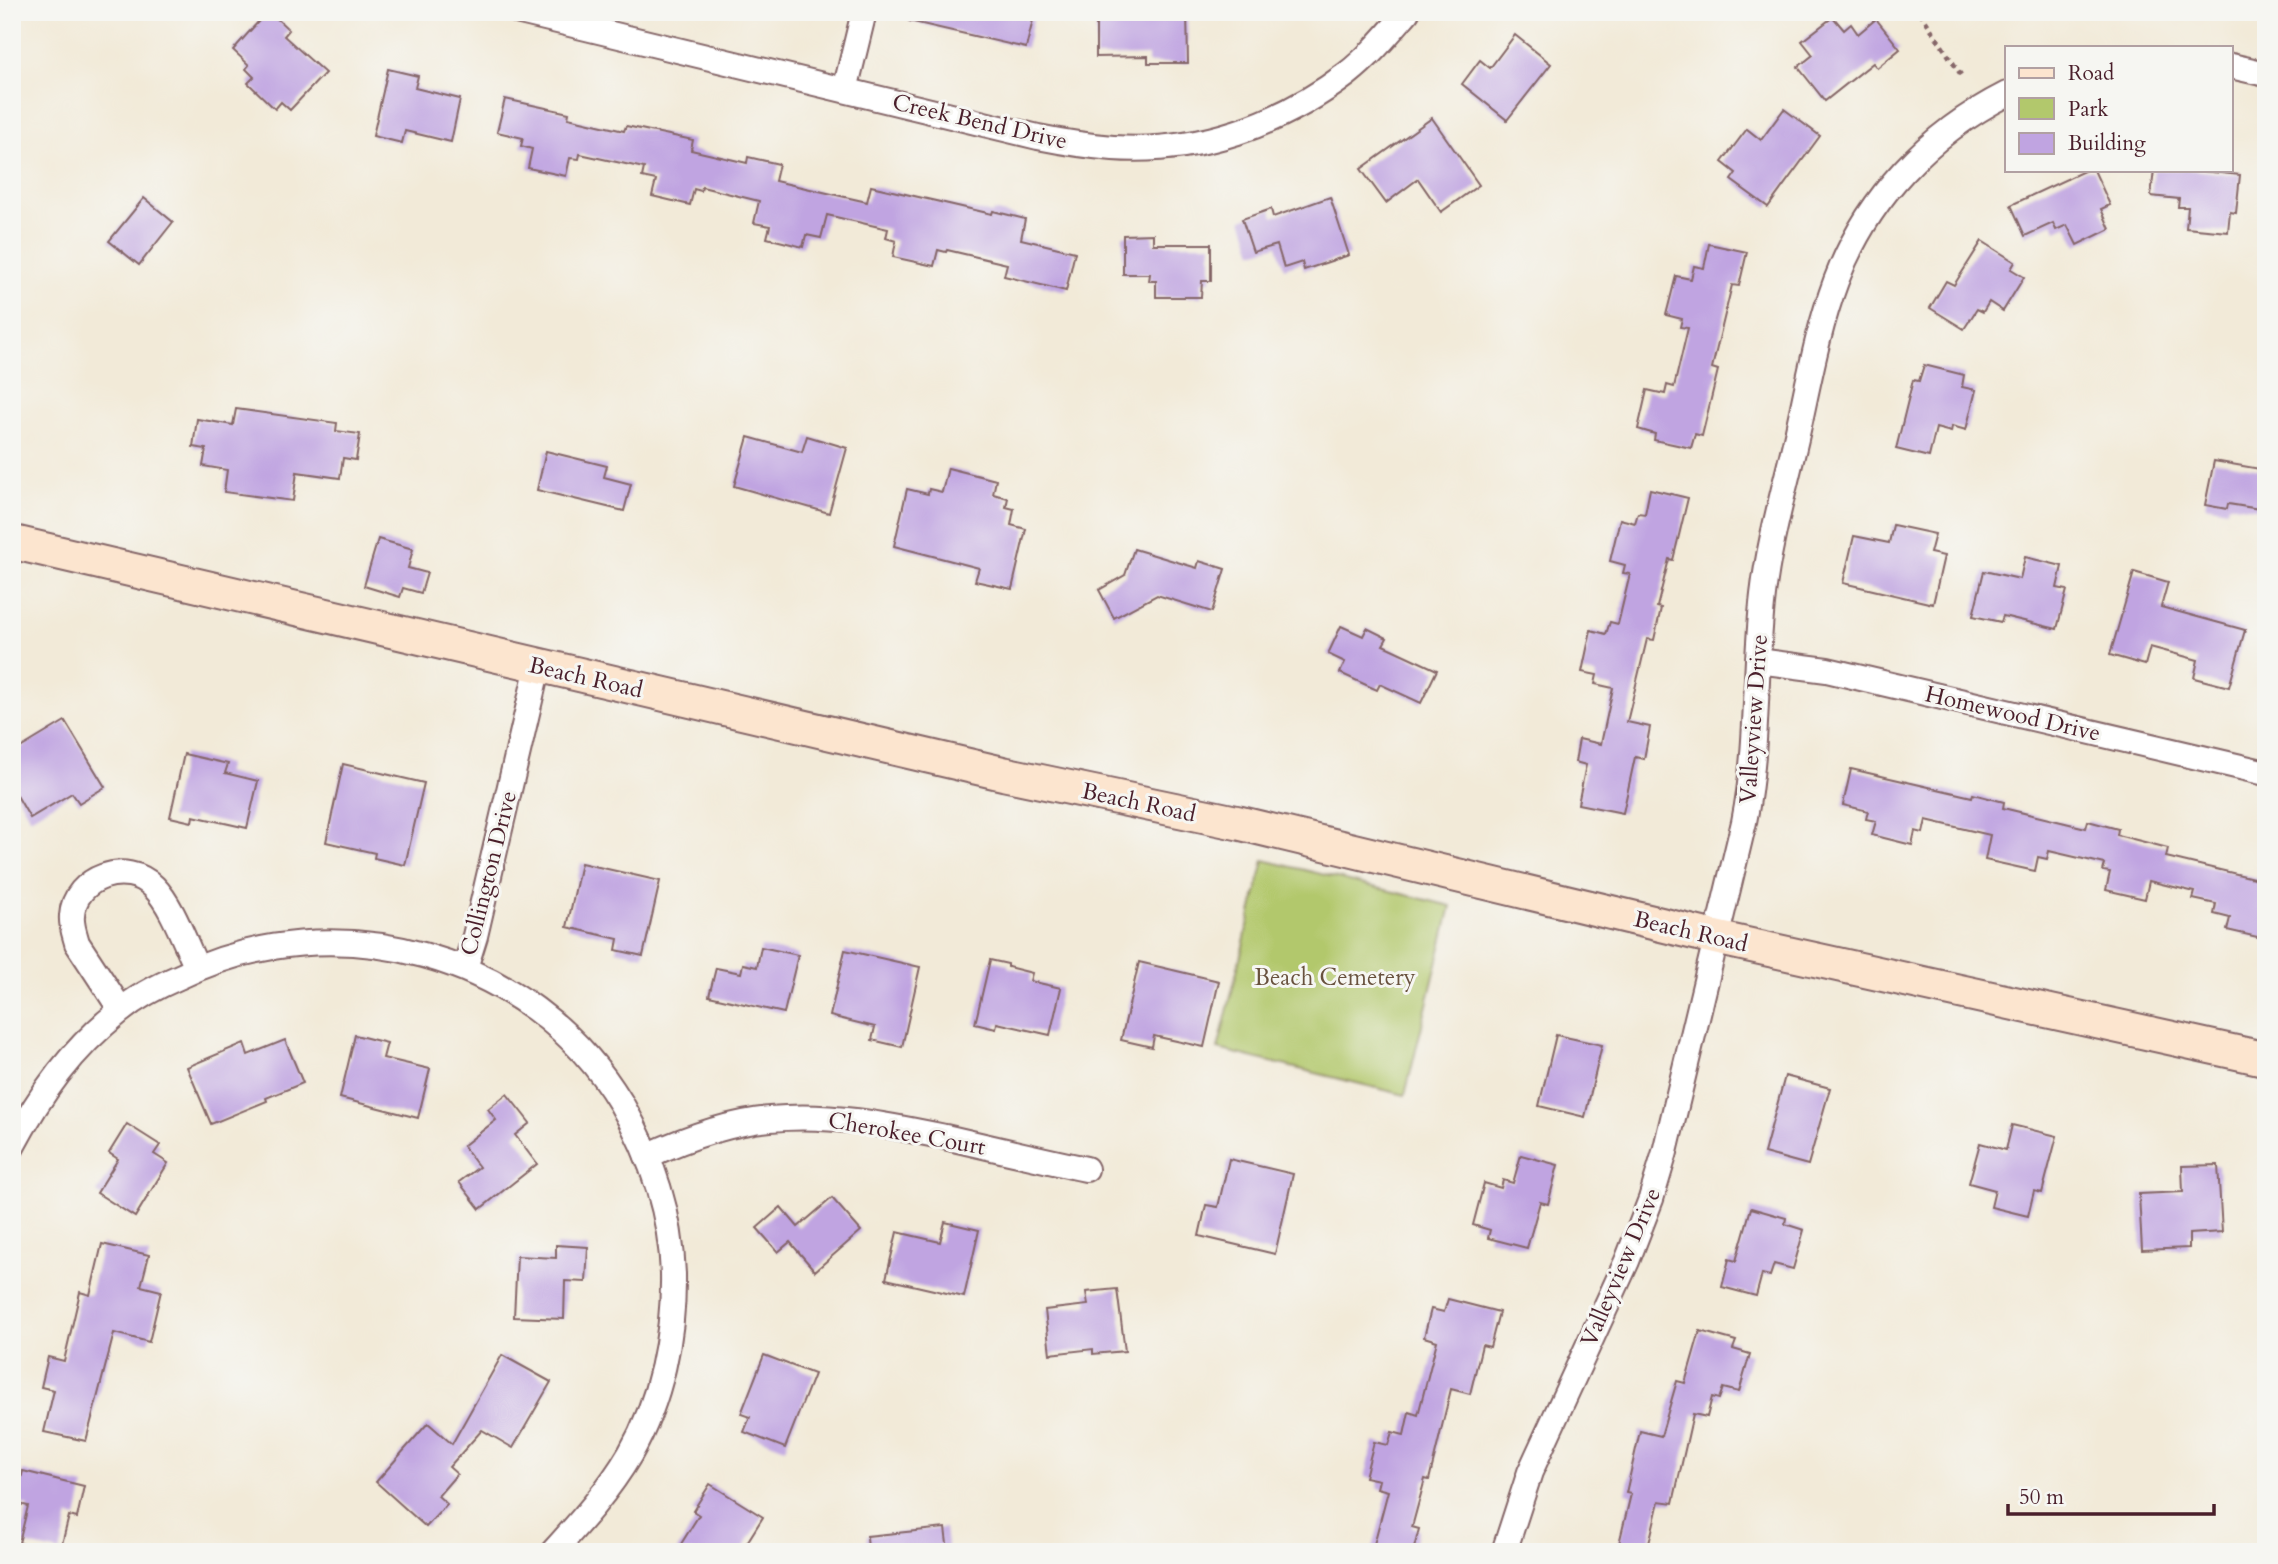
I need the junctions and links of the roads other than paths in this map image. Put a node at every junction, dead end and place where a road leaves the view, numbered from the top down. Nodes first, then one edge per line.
1 (520, 12) edge
2 (863, 12) edge
3 (1407, 12) edge
4 (2232, 66) edge
5 (2266, 74) edge
6 (845, 90) junction
7 (2005, 95) edge
8 (12, 542) edge
9 (1758, 661) junction
10 (538, 666) junction
11 (2266, 773) edge
12 (1717, 938) junction
13 (197, 968) junction
14 (465, 968) junction
15 (121, 1010) junction
16 (2266, 1059) edge
17 (12, 1147) edge
18 (647, 1156) junction
19 (1086, 1170) dead end
20 (553, 1552) edge
21 (1504, 1552) edge

1 - 6 street, Creek Bend Drive
2 - 6 street
3 - 6 street, Creek Bend Drive
4 - 5 street
7 - 9 street, Valleyview Drive
8 - 10 street, Beach Road
9 - 11 street, Homewood Drive
9 - 12 street, Valleyview Drive
10 - 12 street, Beach Road
10 - 14 street, Collington Drive
12 - 16 street, Beach Road
12 - 21 street, Valleyview Drive
13 - 14 street
13 - 15 street
13 - 15 street
14 - 18 street, Collington Drive
15 - 17 street
18 - 19 street, Cherokee Court
18 - 20 street, Collington Drive

